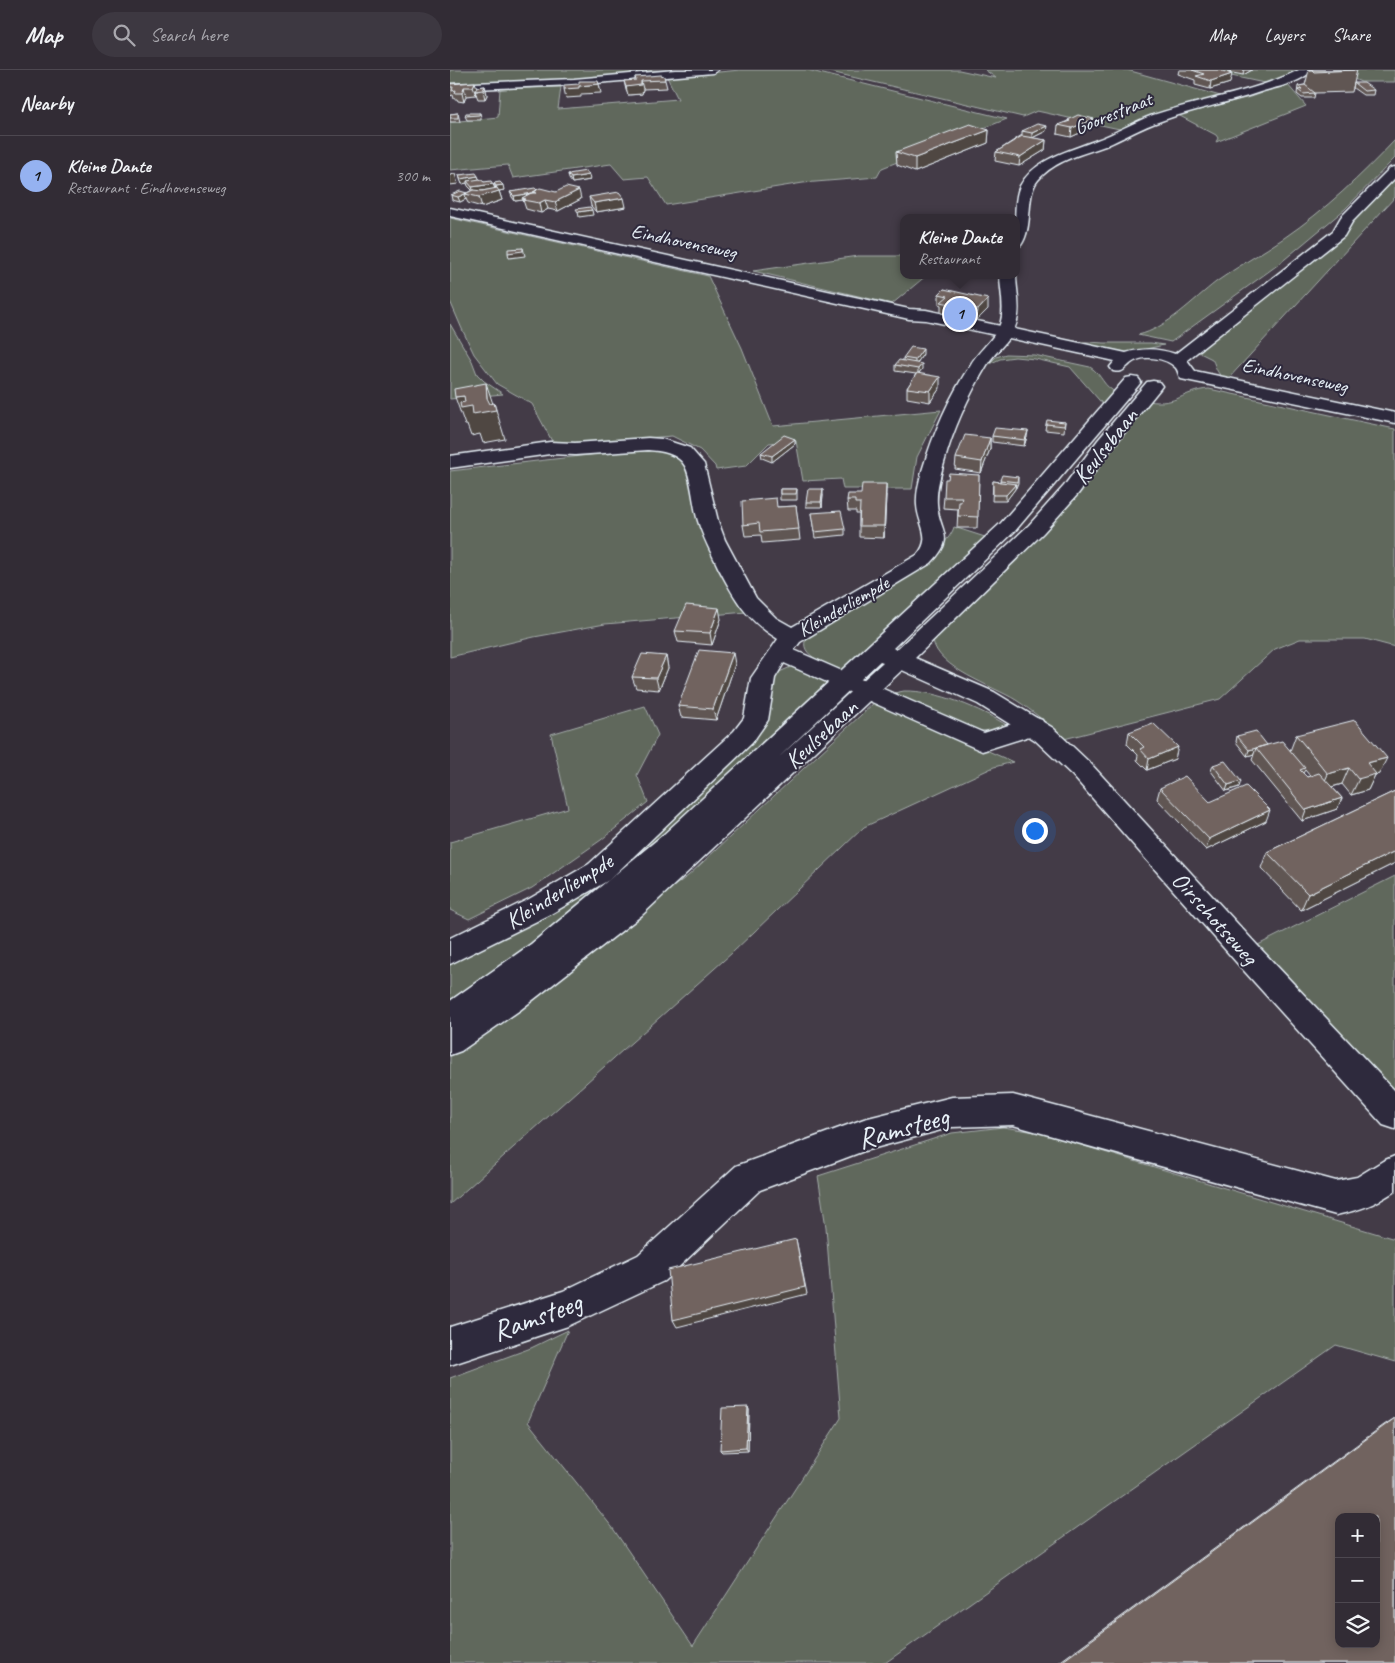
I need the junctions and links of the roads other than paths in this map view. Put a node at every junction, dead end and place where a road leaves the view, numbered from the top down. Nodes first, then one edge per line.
1 (713, 70) edge
2 (1307, 70) edge
3 (450, 87) edge
4 (1395, 171) edge
5 (450, 212) edge
6 (1346, 220) junction
7 (1020, 229) edge
8 (1008, 279) edge
9 (1001, 336) junction
10 (1160, 355) junction
11 (1182, 368) junction
12 (1133, 373) junction
13 (1395, 418) edge
14 (450, 462) edge
15 (786, 645) junction
16 (888, 655) junction
17 (857, 685) junction
18 (1032, 726) junction
19 (450, 952) edge
20 (450, 1018) edge
21 (450, 1041) edge
22 (1395, 1114) edge
23 (1395, 1172) edge
24 (450, 1346) edge

1 - 3 street
2 - 7 street, Goorestraat
4 - 6 street
5 - 9 street, Eindhovenseweg
6 - 10 street
6 - 11 street
8 - 9 street
9 - 12 street, Eindhovenseweg
9 - 15 street, Kleinderliempde
10 - 11 street, Eindhovenseweg
10 - 12 street, Eindhovenseweg
11 - 12 street
11 - 13 street, Eindhovenseweg
12 - 16 street, Keulsebaan
14 - 15 street, Kleinderliempde
15 - 17 street
15 - 19 street, Kleinderliempde
16 - 17 street, Keulsebaan
16 - 18 street, Oirschotseweg
17 - 18 street
17 - 20 street, Keulsebaan
17 - 21 street, Keulsebaan
18 - 22 street, Oirschotseweg
23 - 24 street, Ramsteeg

